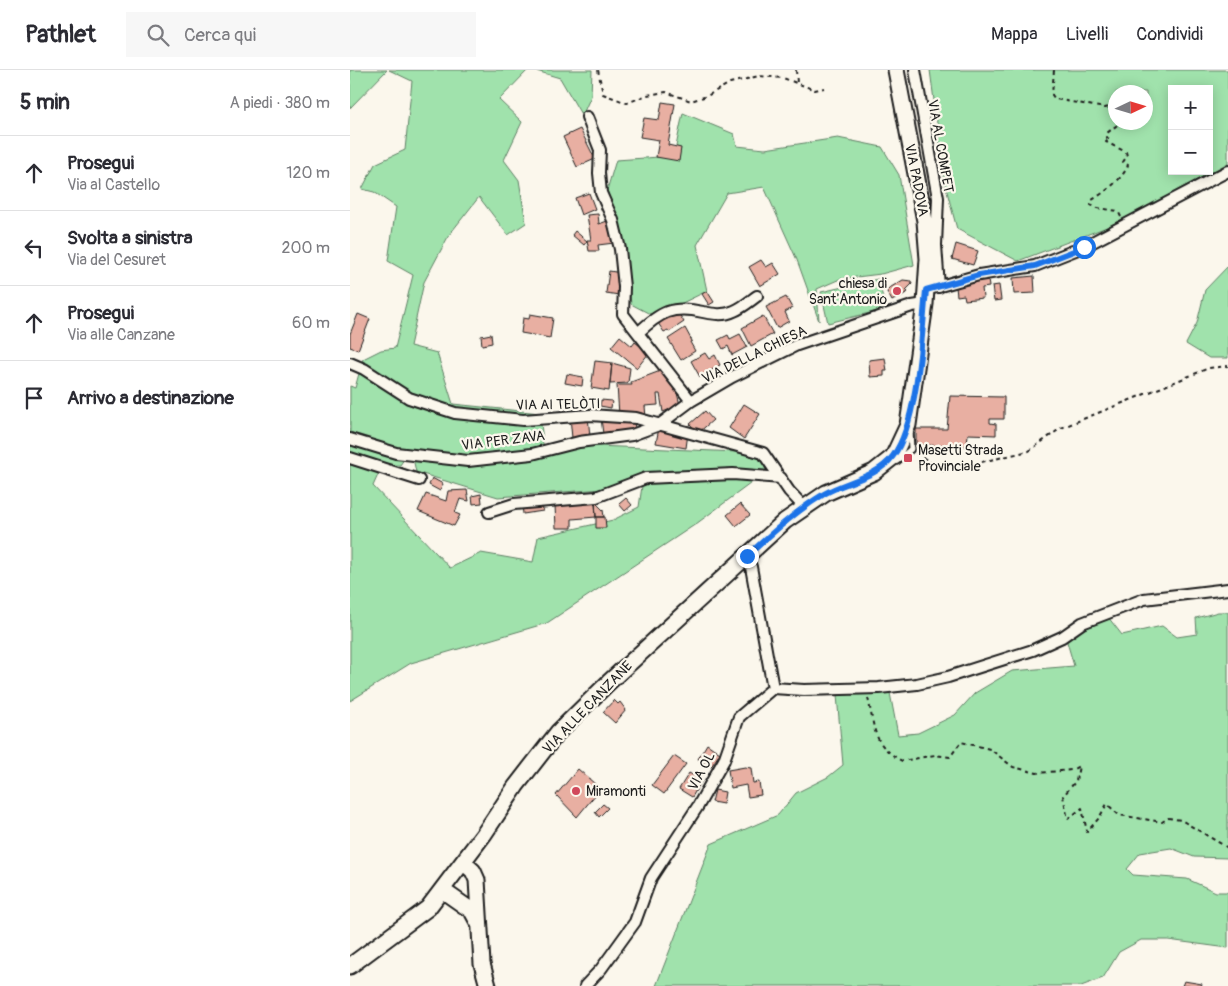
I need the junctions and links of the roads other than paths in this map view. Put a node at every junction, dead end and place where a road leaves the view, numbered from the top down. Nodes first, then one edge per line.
1 (896, 70) edge
2 (915, 70) edge
3 (587, 117) dead end
4 (1228, 171) edge
5 (930, 294) junction
6 (757, 296) dead end
7 (638, 332) junction
8 (350, 363) edge
9 (691, 401) junction
10 (658, 425) junction
11 (908, 425) junction
12 (350, 439) edge
13 (350, 458) edge
14 (874, 472) junction
15 (781, 478) junction
16 (419, 480) dead end
17 (804, 507) junction
18 (489, 512) dead end
19 (747, 556) junction
20 (1228, 589) edge
21 (773, 688) junction
22 (463, 862) junction
23 (442, 890) junction
24 (480, 926) junction
25 (350, 966) edge
26 (488, 986) edge
27 (585, 986) edge

1 - 5 main road, VIA PADOVA
2 - 5 street, VIA AL COMPET
3 - 7 street
4 - 5 street, VIA DELLA CHIESA
5 - 9 street, VIA DELLA CHIESA
5 - 11 main road, VIA PADOVA
6 - 7 street
7 - 9 street
8 - 10 street, VIA AI TELÒTI
9 - 10 street, VIA DELLA CHIESA
10 - 12 street, VIA PER ZAVA
10 - 15 street, VIA AI TELÒTI
11 - 14 main road, VIA ALLE CANZANE
11 - 14 lane
13 - 16 street
14 - 17 main road, VIA ALLE CANZANE
15 - 17 street, VIA AI TELÒTI
15 - 18 street
17 - 19 main road, VIA ALLE CANZANE
19 - 21 street
19 - 22 main road, VIA ALLE CANZANE
20 - 21 street
21 - 27 street, VIA OL
22 - 23 main road, VIA ALLE CANZANE
22 - 24 main road
23 - 24 main road
23 - 25 main road, VIA ALLE CANZANE
24 - 26 main road

